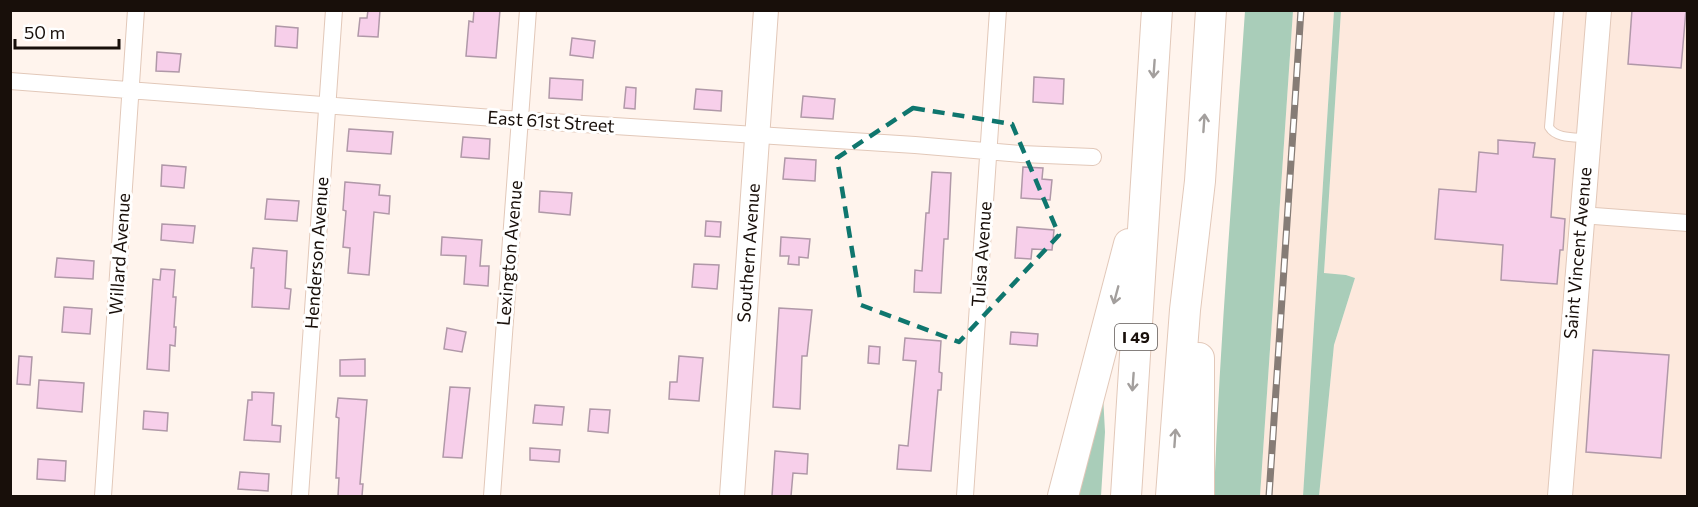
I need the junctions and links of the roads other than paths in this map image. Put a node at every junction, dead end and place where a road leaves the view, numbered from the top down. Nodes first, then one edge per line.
1 (136, 10) edge
2 (334, 10) edge
3 (528, 10) edge
4 (766, 10) edge
5 (998, 10) edge
6 (1157, 10) edge
7 (1211, 10) edge
8 (1559, 10) edge
9 (1599, 10) edge
10 (10, 81) edge
11 (130, 90) junction
12 (328, 105) junction
13 (520, 120) junction
14 (757, 135) junction
15 (1588, 138) junction
16 (989, 151) junction
17 (1093, 157) dead end
18 (1147, 177) junction
19 (1200, 181) junction
20 (1581, 215) junction
21 (1688, 223) edge
22 (103, 496) edge
23 (300, 496) edge
24 (492, 496) edge
25 (732, 496) edge
26 (965, 496) edge
27 (1063, 496) edge
28 (1126, 496) edge
29 (1171, 496) edge
30 (1199, 496) edge
31 (1560, 496) edge

1 - 11 street, Willard Avenue
2 - 12 street, Henderson Avenue
3 - 13 street, Lexington Avenue
4 - 14 street, Southern Avenue
5 - 16 street, Tulsa Avenue
6 -> 18 highway, I 49
19 -> 7 highway, I 49
8 - 15 lane
9 - 15 street, Saint Vincent Avenue
10 - 11 street, East 61st Street
11 - 12 street, East 61st Street
11 - 22 street, Willard Avenue
12 - 13 street, East 61st Street
12 - 23 street, Henderson Avenue
13 - 14 street, East 61st Street
13 - 24 street, Lexington Avenue
14 - 16 street, East 61st Street
14 - 25 street, Southern Avenue
15 - 20 street, Saint Vincent Avenue
16 - 17 street, East 61st Street
16 - 26 street, Tulsa Avenue
18 -> 27 highway
18 -> 28 highway, I 49
29 -> 19 highway, I 49
19 - 30 highway
20 - 21 street
20 - 31 street, Saint Vincent Avenue

